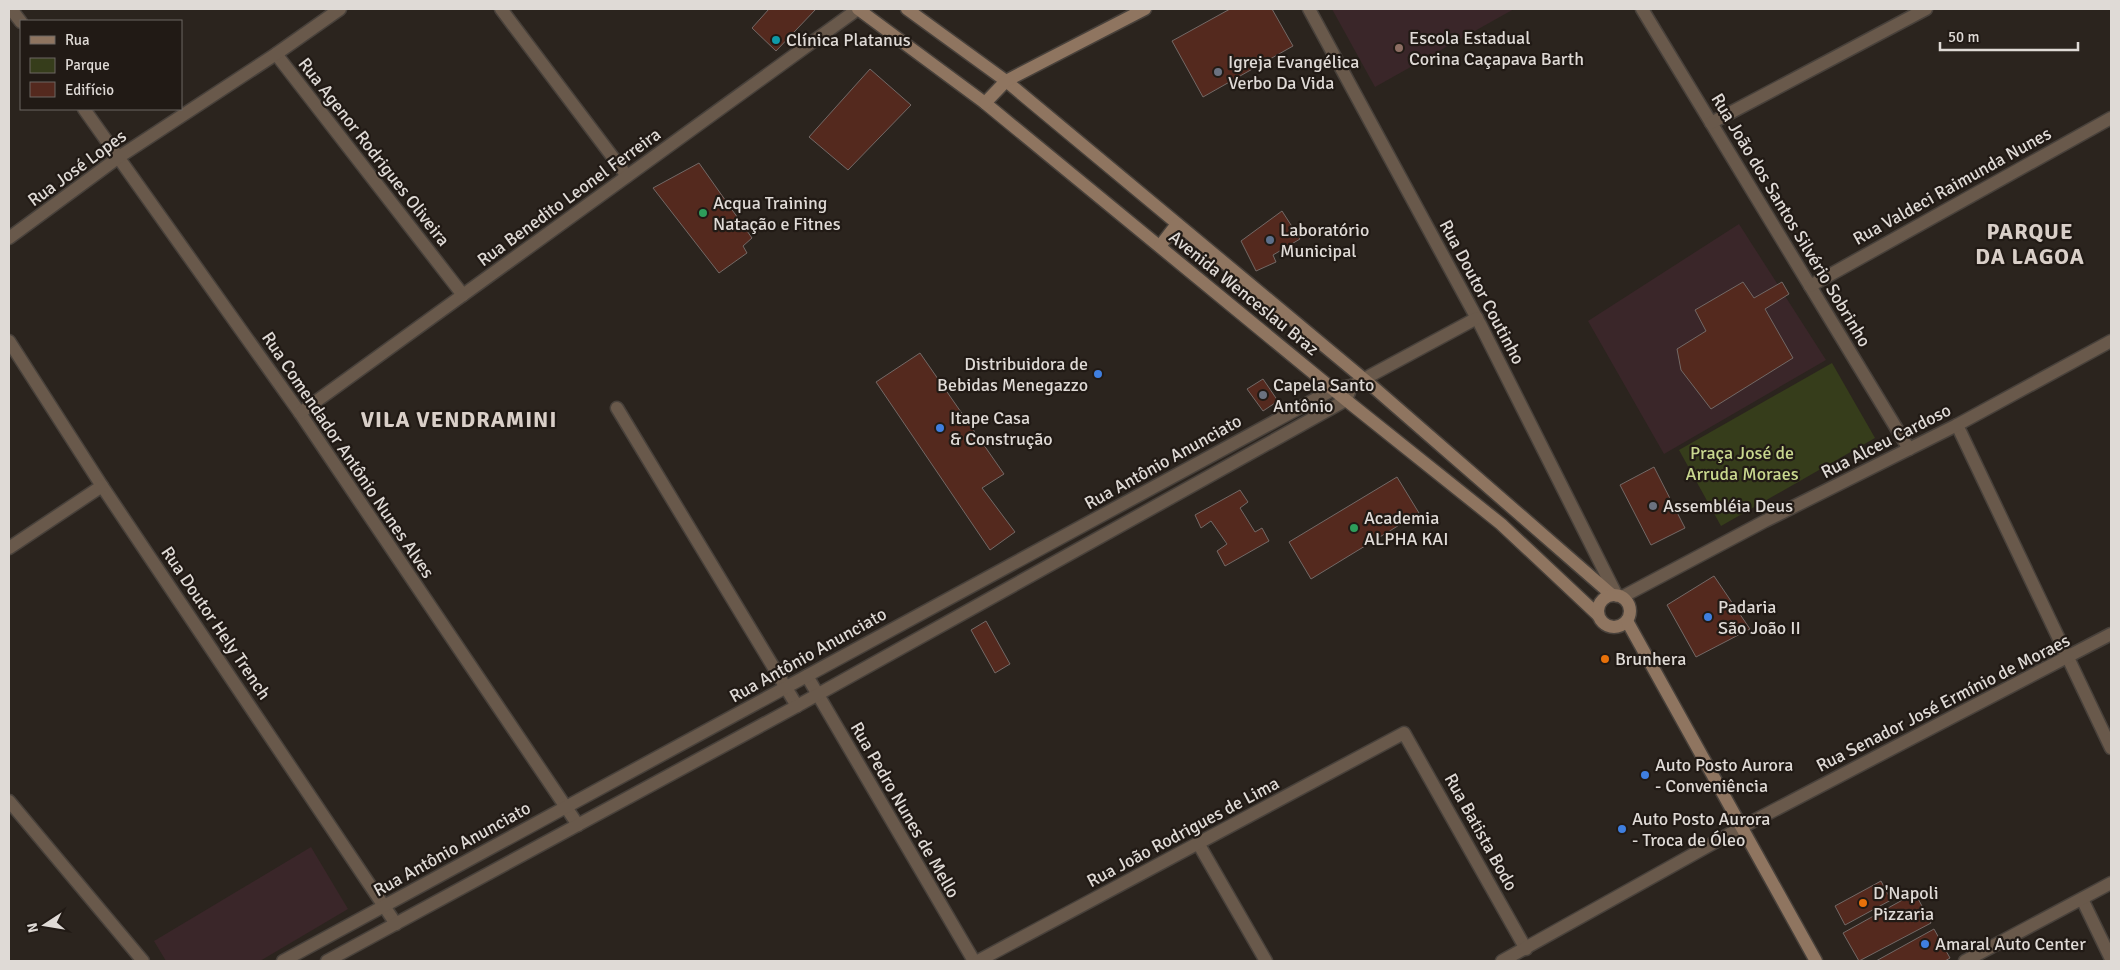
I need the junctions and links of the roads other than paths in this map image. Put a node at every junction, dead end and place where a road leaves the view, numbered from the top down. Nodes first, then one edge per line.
1 (12, 9) edge
2 (340, 9) edge
3 (501, 9) edge
4 (858, 9) edge
5 (907, 9) edge
6 (1145, 9) edge
7 (1309, 9) edge
8 (1642, 9) edge
9 (1926, 9) edge
10 (20, 21) edge
11 (276, 54) junction
12 (1006, 81) junction
13 (985, 103) junction
14 (85, 110) edge
15 (2111, 118) edge
16 (1712, 123) junction
17 (119, 157) junction
18 (627, 176) junction
19 (1178, 224) junction
20 (9, 238) edge
21 (1160, 246) junction
22 (1810, 286) junction
23 (463, 295) junction
24 (1477, 318) junction
25 (9, 341) edge
26 (2111, 341) edge
27 (1364, 379) junction
28 (1351, 386) junction
29 (1334, 389) junction
30 (1346, 400) junction
31 (617, 408) dead end
32 (300, 413) junction
33 (1957, 425) junction
34 (1909, 449) junction
35 (1171, 477) junction
36 (102, 486) junction
37 (1181, 492) junction
38 (9, 548) edge
39 (1020, 560) junction
40 (1029, 576) junction
41 (1617, 596) junction
42 (1598, 616) junction
43 (1627, 621) junction
44 (2111, 634) edge
45 (2068, 658) junction
46 (807, 676) junction
47 (786, 687) junction
48 (817, 694) junction
49 (796, 706) junction
50 (1404, 733) joint
51 (2111, 748) edge
52 (9, 801) edge
53 (565, 807) junction
54 (578, 825) junction
55 (1742, 828) junction
56 (512, 836) junction
57 (1198, 843) junction
58 (523, 855) junction
59 (2111, 883) edge
60 (2082, 899) junction
61 (385, 905) junction
62 (396, 924) junction
63 (1526, 949) junction
64 (2111, 959) edge
65 (143, 961) edge
66 (283, 961) edge
67 (327, 961) edge
68 (974, 961) edge
69 (978, 961) edge
70 (1266, 961) edge
71 (1502, 961) edge
72 (1816, 961) edge
73 (1965, 961) edge

1 - 10 street
2 - 11 street, Rua José Lopes
3 - 18 street
4 - 13 main road, Avenida Wenceslau Braz
4 - 18 street, Rua Benedito Leonel Ferreira
5 - 12 main road, Avenida Wenceslau Braz
6 - 12 main road
7 - 24 street, Rua Doutor Coutinho
8 - 16 street, Rua João dos Santos Silvério Sobrinho
9 - 16 street
11 - 17 street, Rua José Lopes
11 - 23 street, Rua Agenor Rodrigues Oliveira
12 - 13 main road
12 - 19 main road, Avenida Wenceslau Braz
13 - 21 main road, Avenida Wenceslau Braz
14 - 17 street, Rua Comendador Antônio Nunes Alves
15 - 22 street, Rua Valdeci Raimunda Nunes
16 - 22 street, Rua João dos Santos Silvério Sobrinho
17 - 20 street, Rua José Lopes
17 - 32 street, Rua Comendador Antônio Nunes Alves
18 - 23 street, Rua Benedito Leonel Ferreira
19 - 21 main road
19 - 27 main road, Avenida Wenceslau Braz
21 - 29 main road, Avenida Wenceslau Braz
22 - 34 street, Rua João dos Santos Silvério Sobrinho
23 - 32 street, Rua Benedito Leonel Ferreira
24 - 27 street, Rua Antônio Anunciato
24 - 41 street, Rua Doutor Coutinho
25 - 36 street, Rua Doutor Hely Trench
26 - 33 street, Rua Alceu Cardoso
27 - 28 street, Rua Antônio Anunciato
27 - 41 main road, Avenida Wenceslau Braz
28 - 29 street, Rua Antônio Anunciato
28 - 30 street
29 - 30 main road, Avenida Wenceslau Braz
29 - 35 street, Rua Antônio Anunciato
30 - 37 street, Rua Antônio Anunciato
30 - 42 main road, Avenida Wenceslau Braz
31 - 47 street
32 - 53 street, Rua Comendador Antônio Nunes Alves
33 - 34 street, Rua Alceu Cardoso
33 - 45 street
34 - 41 street, Rua Alceu Cardoso
35 - 37 street
35 - 39 street, Rua Antônio Anunciato
36 - 38 street
36 - 61 street, Rua Doutor Hely Trench
37 - 40 street, Rua Antônio Anunciato
39 - 40 street
39 - 46 street, Rua Antônio Anunciato
40 - 48 street, Rua Antônio Anunciato
41 - 42 main road
41 - 43 main road
42 - 43 main road
43 - 55 main road
44 - 45 street, Rua Senador José Ermínio de Moraes
45 - 51 street
45 - 55 street, Rua Senador José Ermínio de Moraes
46 - 47 street, Rua Antônio Anunciato
46 - 48 street, Rua Pedro Nunes de Mello
47 - 49 street
47 - 53 street, Rua Antônio Anunciato
48 - 49 street, Rua Antônio Anunciato
48 - 68 street, Rua Pedro Nunes de Mello
49 - 54 street, Rua Antônio Anunciato
50 - 57 street, Rua João Rodrigues de Lima
50 - 63 street, Rua Batista Bodo
52 - 65 street
53 - 54 street, Rua Comendador Antônio Nunes Alves
53 - 56 street, Rua Antônio Anunciato
54 - 58 street, Rua Antônio Anunciato
55 - 63 street, Rua Senador José Ermínio de Moraes
55 - 72 main road
56 - 58 street
56 - 61 street, Rua Antônio Anunciato
57 - 69 street, Rua João Rodrigues de Lima
57 - 70 street
58 - 62 street, Rua Antônio Anunciato
59 - 60 street
60 - 64 street
60 - 73 street
61 - 62 street, Rua Doutor Hely Trench
61 - 66 street, Rua Antônio Anunciato
62 - 67 street, Rua Antônio Anunciato
63 - 71 street, Rua Senador José Ermínio de Moraes

